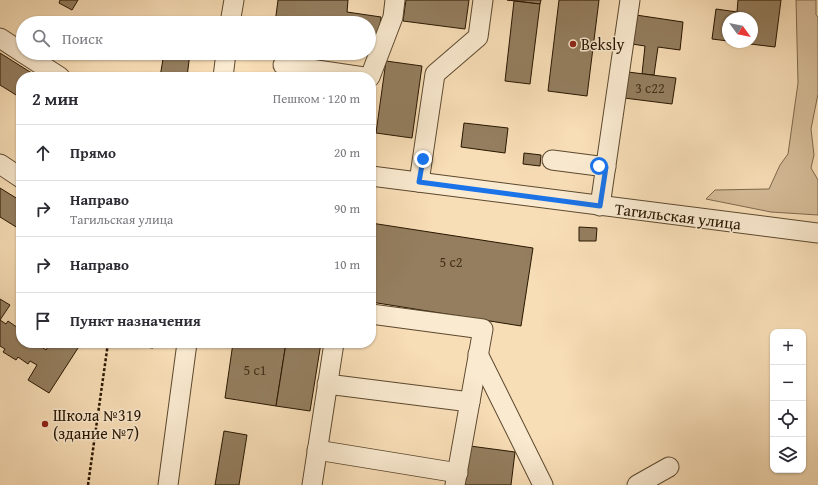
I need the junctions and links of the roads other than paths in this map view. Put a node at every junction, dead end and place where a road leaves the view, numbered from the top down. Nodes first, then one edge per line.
1 (234, 0) edge
2 (395, 0) edge
3 (483, 0) edge
4 (630, 0) edge
5 (231, 16) edge
6 (0, 38) edge
7 (16, 48) edge
8 (34, 60) edge
9 (225, 60) edge
10 (283, 65) dead end
11 (52, 72) edge
12 (224, 72) edge
13 (330, 72) edge
14 (372, 72) edge
15 (552, 160) dead end
16 (0, 164) edge
17 (606, 167) junction
18 (16, 175) edge
19 (376, 177) edge
20 (419, 182) junction
21 (600, 206) junction
22 (818, 233) edge
23 (376, 315) edge
24 (186, 348) edge
25 (333, 348) edge
26 (478, 354) junction
27 (327, 384) junction
28 (470, 402) junction
29 (317, 450) junction
30 (669, 467) dead end
31 (456, 479) edge
32 (168, 485) edge
33 (312, 485) edge
34 (543, 485) edge
35 (636, 485) edge

1 - 5 street
2 - 14 street
3 - 20 street
4 - 17 street
6 - 7 street
8 - 11 street
9 - 12 street
10 - 13 street
15 - 17 street
16 - 18 street
17 - 21 street
19 - 20 street, Тагильская улица
20 - 21 street, Тагильская улица
21 - 22 street, Тагильская улица
23 - 26 street
24 - 32 street
25 - 27 street
26 - 28 street
26 - 34 street
27 - 28 street
27 - 29 street
28 - 31 street
29 - 31 street
29 - 33 street
30 - 35 street

